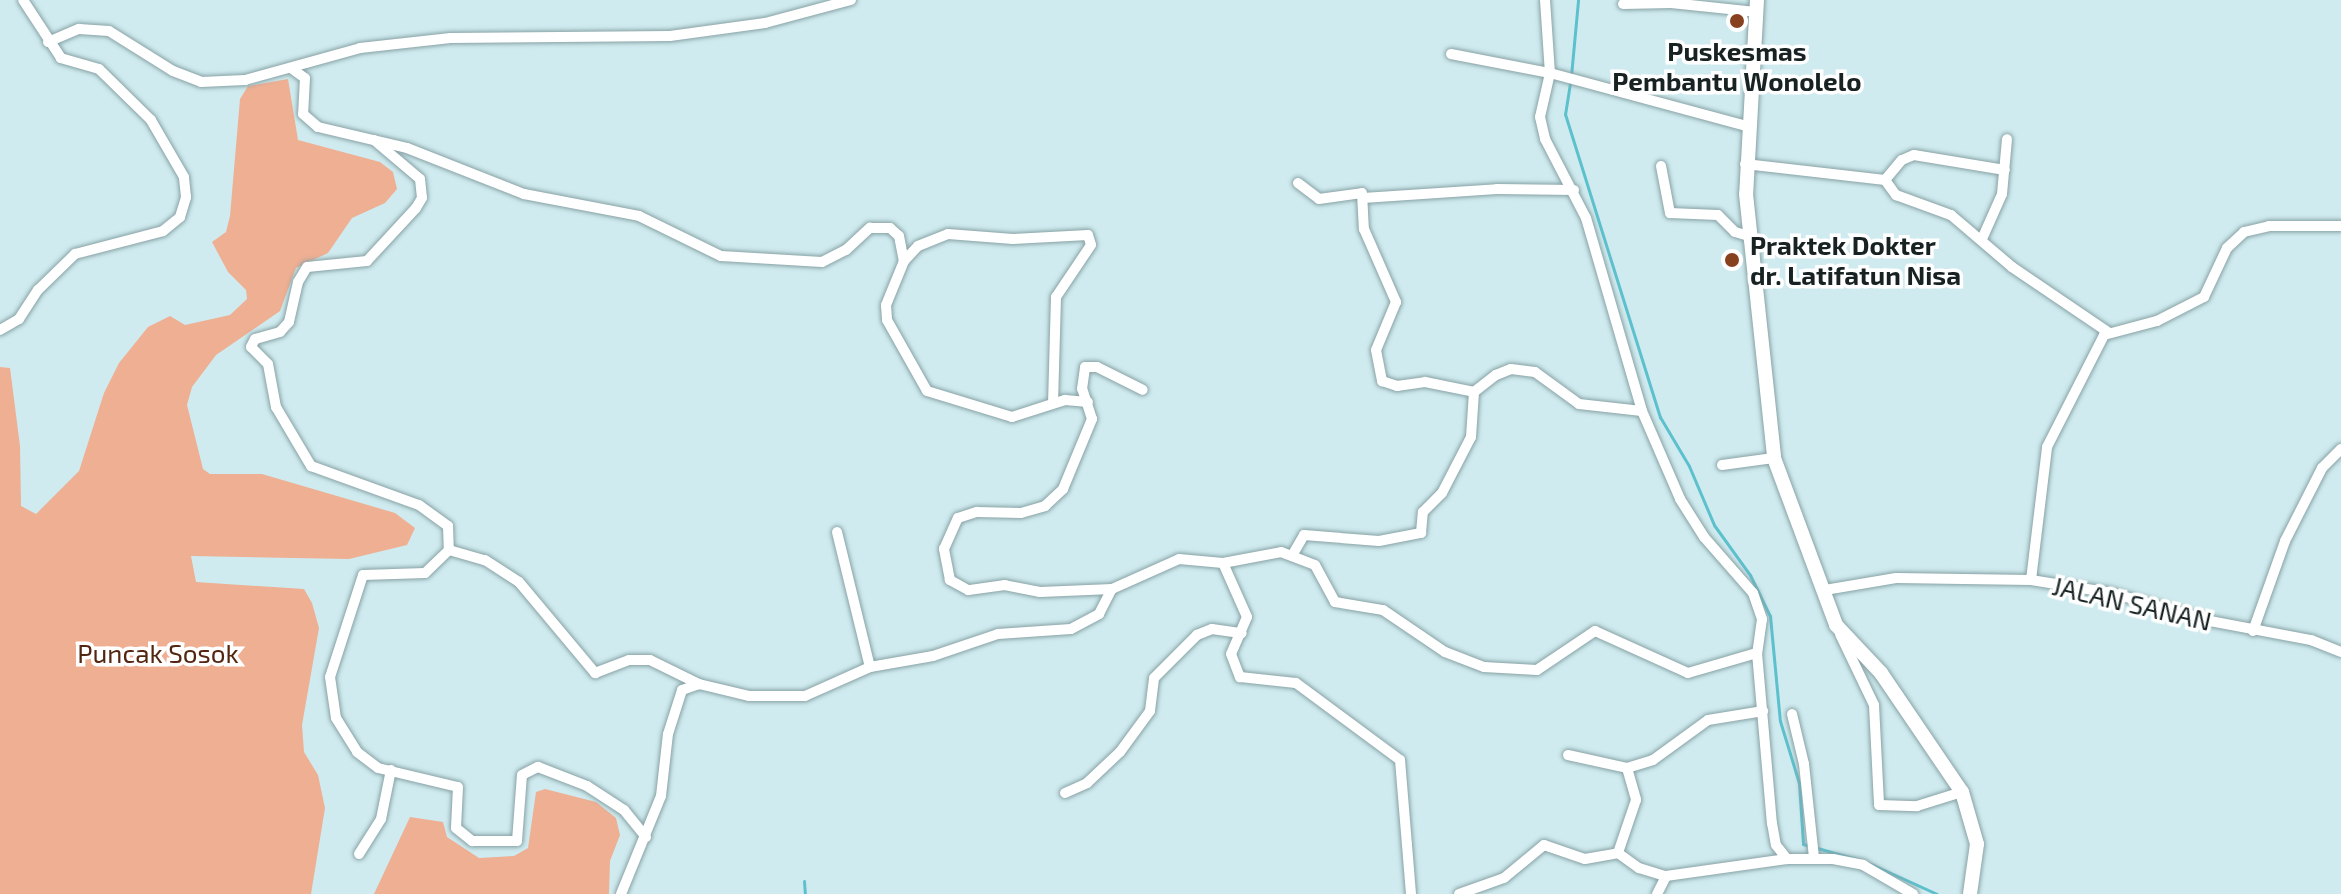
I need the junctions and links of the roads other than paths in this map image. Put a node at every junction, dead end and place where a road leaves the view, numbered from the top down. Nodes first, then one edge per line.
1 (23, 0) edge
2 (851, 0) edge
3 (1545, 0) edge
4 (1623, 4) dead end
5 (1756, 6) edge
6 (48, 42) junction
7 (1451, 54) dead end
8 (291, 68) junction
9 (1550, 73) junction
10 (1746, 126) junction
11 (2007, 139) dead end
12 (374, 140) junction
13 (1745, 164) junction
14 (1661, 166) dead end
15 (2005, 170) junction
16 (1885, 180) junction
17 (1298, 183) dead end
18 (1574, 190) junction
19 (1363, 198) junction
20 (2341, 226) edge
21 (1749, 236) junction
22 (1982, 239) junction
23 (904, 261) junction
24 (0, 330) edge
25 (2108, 332) junction
26 (1143, 390) dead end
27 (1474, 392) junction
28 (1088, 402) junction
29 (1053, 403) junction
30 (1642, 411) junction
31 (2341, 449) edge
32 (1774, 458) junction
33 (1722, 465) dead end
34 (837, 532) dead end
35 (449, 550) junction
36 (1293, 554) junction
37 (1223, 563) junction
38 (2031, 580) junction
39 (1112, 589) junction
40 (1825, 590) junction
41 (2253, 631) junction
42 (1242, 633) junction
43 (1840, 634) junction
44 (2341, 652) edge
45 (1757, 653) junction
46 (870, 667) junction
47 (699, 684) junction
48 (1763, 711) junction
49 (1792, 714) dead end
50 (1568, 755) dead end
51 (1627, 768) junction
52 (391, 770) junction
53 (1962, 792) junction
54 (1065, 793) dead end
55 (646, 837) junction
56 (1618, 853) junction
57 (359, 854) dead end
58 (1814, 856) junction
59 (1787, 859) junction
60 (1666, 876) junction
61 (1971, 891) edge
62 (621, 894) edge
63 (1411, 894) edge
64 (1459, 894) edge
65 (1657, 894) edge
66 (1913, 894) edge

1 - 6 street
2 - 8 street
3 - 9 street
4 - 5 street
5 - 10 main road
6 - 8 street
6 - 24 street
7 - 9 street
8 - 12 street
9 - 10 street
9 - 18 street
10 - 13 main road
11 - 15 street
12 - 23 street
12 - 35 street
13 - 16 street
13 - 21 main road
14 - 21 street
15 - 16 street
15 - 22 street
16 - 22 street
17 - 19 street
18 - 19 street
18 - 30 street
19 - 27 street
20 - 25 street
21 - 32 main road
22 - 25 street
23 - 29 street
23 - 29 street
25 - 38 street
26 - 28 street
27 - 30 street
27 - 36 street
28 - 29 street
28 - 39 street
30 - 45 street
31 - 41 street
32 - 33 street
32 - 40 main road
34 - 46 street
35 - 47 street
35 - 52 street
36 - 37 street
36 - 45 street
37 - 39 street
37 - 42 street
38 - 40 street, JALAN SANAN
38 - 41 street, JALAN SANAN
39 - 46 street
40 - 43 main road
41 - 44 street, JALAN SANAN
42 - 54 street
42 - 63 street
43 - 53 main road
43 - 53 street
45 - 48 street
46 - 47 street
47 - 55 street
48 - 51 street
48 - 59 street
49 - 58 street
50 - 51 street
51 - 56 street
52 - 55 street
52 - 57 street
53 - 61 main road
55 - 62 street
56 - 60 street
56 - 64 street
58 - 59 street
58 - 66 street
59 - 60 street
60 - 65 street

